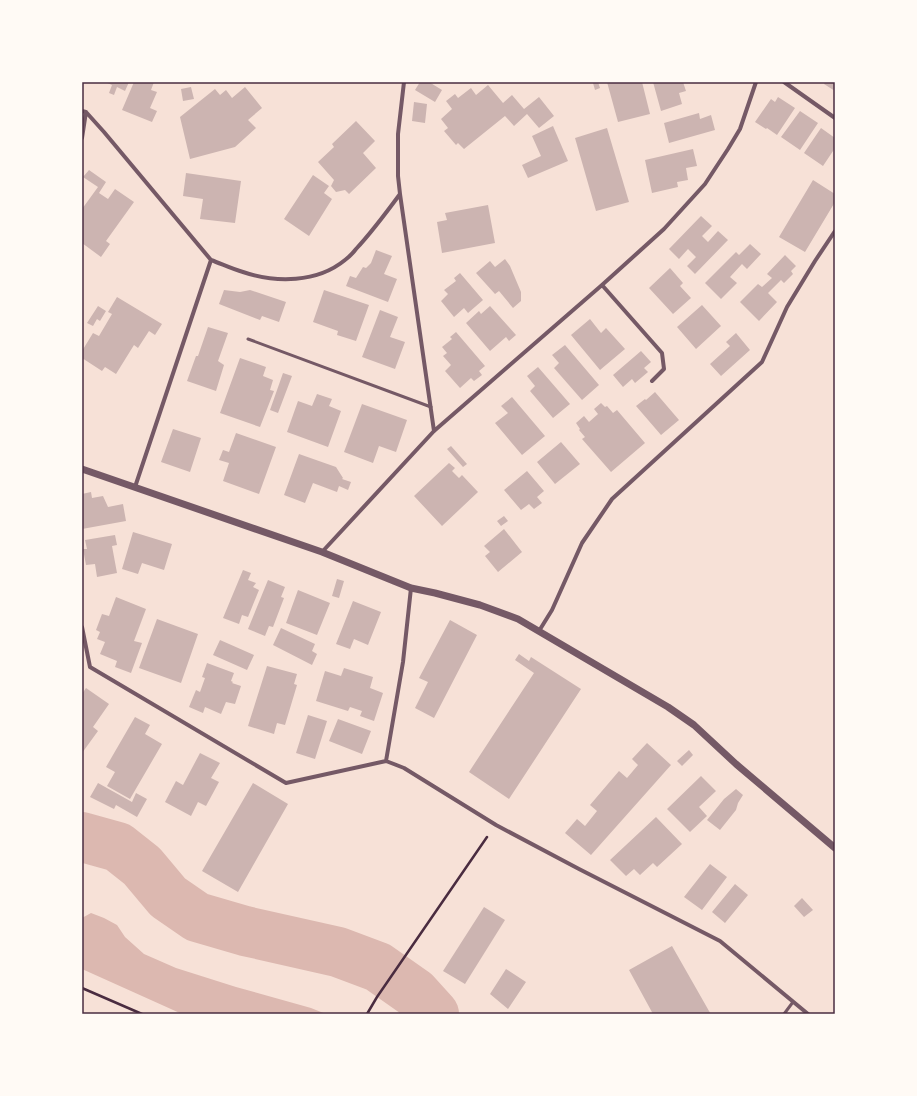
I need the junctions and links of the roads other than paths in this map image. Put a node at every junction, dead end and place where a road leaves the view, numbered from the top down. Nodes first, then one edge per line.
1 (404, 82) edge
2 (756, 82) edge
3 (784, 82) edge
4 (84, 112) edge
5 (835, 118) edge
6 (82, 138) edge
7 (400, 194) junction
8 (835, 231) edge
9 (211, 260) junction
10 (602, 285) junction
11 (248, 340) dead end
12 (652, 381) dead end
13 (431, 407) junction
14 (434, 431) junction
15 (82, 469) edge
16 (135, 487) junction
17 (322, 552) junction
18 (411, 588) junction
19 (82, 627) edge
20 (539, 631) junction
21 (386, 761) junction
22 (835, 848) edge
23 (792, 1002) junction
24 (784, 1014) edge
25 (808, 1014) edge

1 - 7 street
2 - 10 street
3 - 5 street
4 - 6 street
4 - 9 street
7 - 9 street
7 - 13 street
8 - 20 street
9 - 16 street
10 - 12 street
10 - 14 street
11 - 13 lane
13 - 14 street
14 - 17 street
15 - 16 street
16 - 17 street
17 - 18 street
18 - 20 street
18 - 21 street
19 - 21 street
20 - 22 street
21 - 23 street
23 - 24 lane
23 - 25 street

